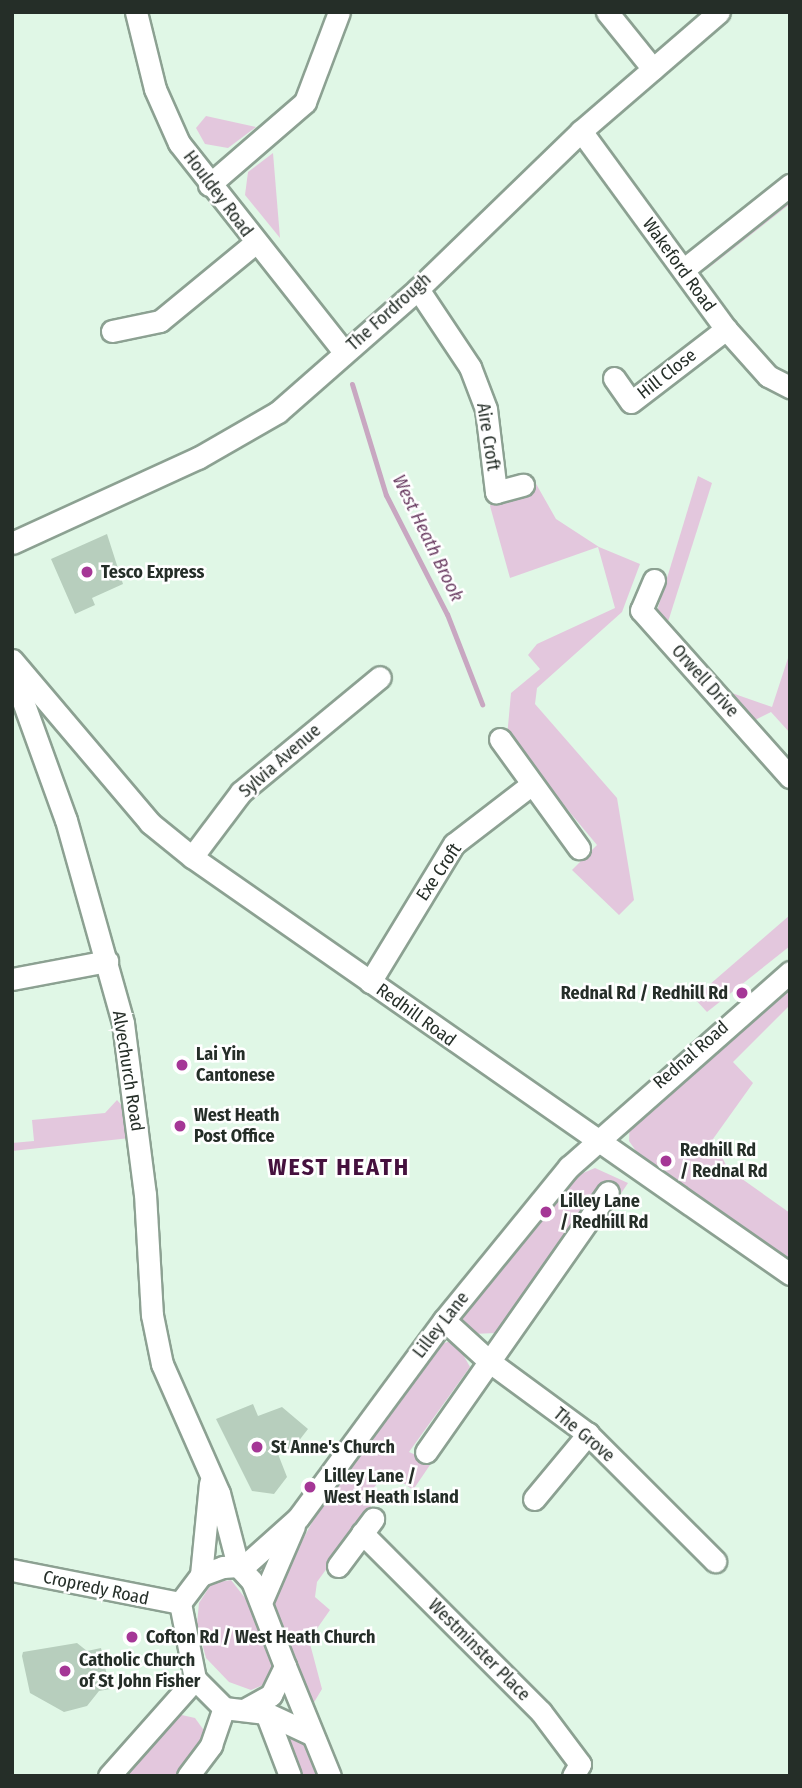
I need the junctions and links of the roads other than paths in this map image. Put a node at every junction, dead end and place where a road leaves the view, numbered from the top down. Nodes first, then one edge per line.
1 (136, 12) edge
2 (339, 12) edge
3 (607, 12) edge
4 (719, 12) edge
5 (653, 69) junction
6 (582, 131) junction
7 (209, 185) junction
8 (790, 186) edge
9 (255, 243) junction
10 (683, 270) junction
11 (418, 289) junction
12 (726, 329) junction
13 (112, 331) dead end
14 (345, 352) junction
15 (614, 378) dead end
16 (790, 387) edge
17 (523, 485) dead end
18 (12, 542) edge
19 (654, 580) dead end
20 (12, 660) edge
21 (12, 671) edge
22 (380, 677) dead end
23 (69, 726) junction
24 (39, 739) junction
25 (500, 739) dead end
26 (790, 777) edge
27 (532, 784) junction
28 (579, 848) dead end
29 (192, 857) junction
30 (107, 961) junction
31 (790, 972) edge
32 (12, 979) edge
33 (370, 982) junction
34 (595, 1141) junction
35 (608, 1192) dead end
36 (790, 1274) edge
37 (444, 1320) junction
38 (490, 1362) junction
39 (588, 1434) junction
40 (426, 1452) dead end
41 (210, 1476) junction
42 (534, 1499) dead end
43 (227, 1517) junction
44 (298, 1518) junction
45 (260, 1553) junction
46 (715, 1560) dead end
47 (338, 1566) dead end
48 (240, 1567) junction
49 (12, 1570) edge
50 (201, 1574) junction
51 (262, 1601) junction
52 (180, 1603) junction
53 (285, 1666) junction
54 (195, 1679) junction
55 (234, 1709) junction
56 (267, 1713) junction
57 (311, 1734) junction
58 (109, 1776) edge
59 (188, 1776) edge
60 (290, 1776) edge
61 (330, 1776) edge
62 (573, 1776) edge

1 - 7 street, Houldey Road
2 - 7 street
3 - 5 street
4 - 5 street, The Fordrough
5 - 6 street, The Fordrough
6 - 10 street, Wakeford Road
6 - 11 street, The Fordrough
7 - 9 street, Houldey Road
8 - 10 street
9 - 13 street
9 - 14 street, Houldey Road
10 - 12 street, Wakeford Road
11 - 14 street, The Fordrough
11 - 17 street, Aire Croft
12 - 15 street, Hill Close
12 - 16 street, Wakeford Road
14 - 18 street, The Fordrough
19 - 26 street, Orwell Drive
20 - 23 street, Redhill Road
21 - 24 street, Alvechurch Road
22 - 29 street, Sylvia Avenue
23 - 24 street
23 - 29 street, Redhill Road
24 - 30 street, Alvechurch Road
25 - 27 street
27 - 28 street
27 - 33 street, Exe Croft
29 - 33 street, Redhill Road
30 - 32 street
30 - 41 street, Alvechurch Road
31 - 34 street, Rednal Road
33 - 34 street, Redhill Road
34 - 36 street, Redhill Road
34 - 37 street, Lilley Lane
35 - 38 street
37 - 38 street, The Grove
37 - 44 street, Lilley Lane
38 - 39 street, The Grove
38 - 40 street
39 - 42 street
39 - 46 street, The Grove
41 - 43 street, Alvechurch Road
41 - 50 street, Alvechurch Road
43 - 45 street, Alvechurch Road
43 - 48 street, Alvechurch Road
44 - 45 street, Lilley Lane
44 - 51 street, Lilley Lane
45 - 48 street, Lilley Lane
47 - 62 street, Westminster Place
48 - 50 street
48 - 51 street
49 - 52 street, Cropredy Road
50 - 52 street
51 - 53 street
52 - 54 street
53 - 55 street
53 - 57 street
54 - 55 street
54 - 58 street
55 - 56 street
55 - 59 street
56 - 57 street
56 - 60 street
57 - 61 street

